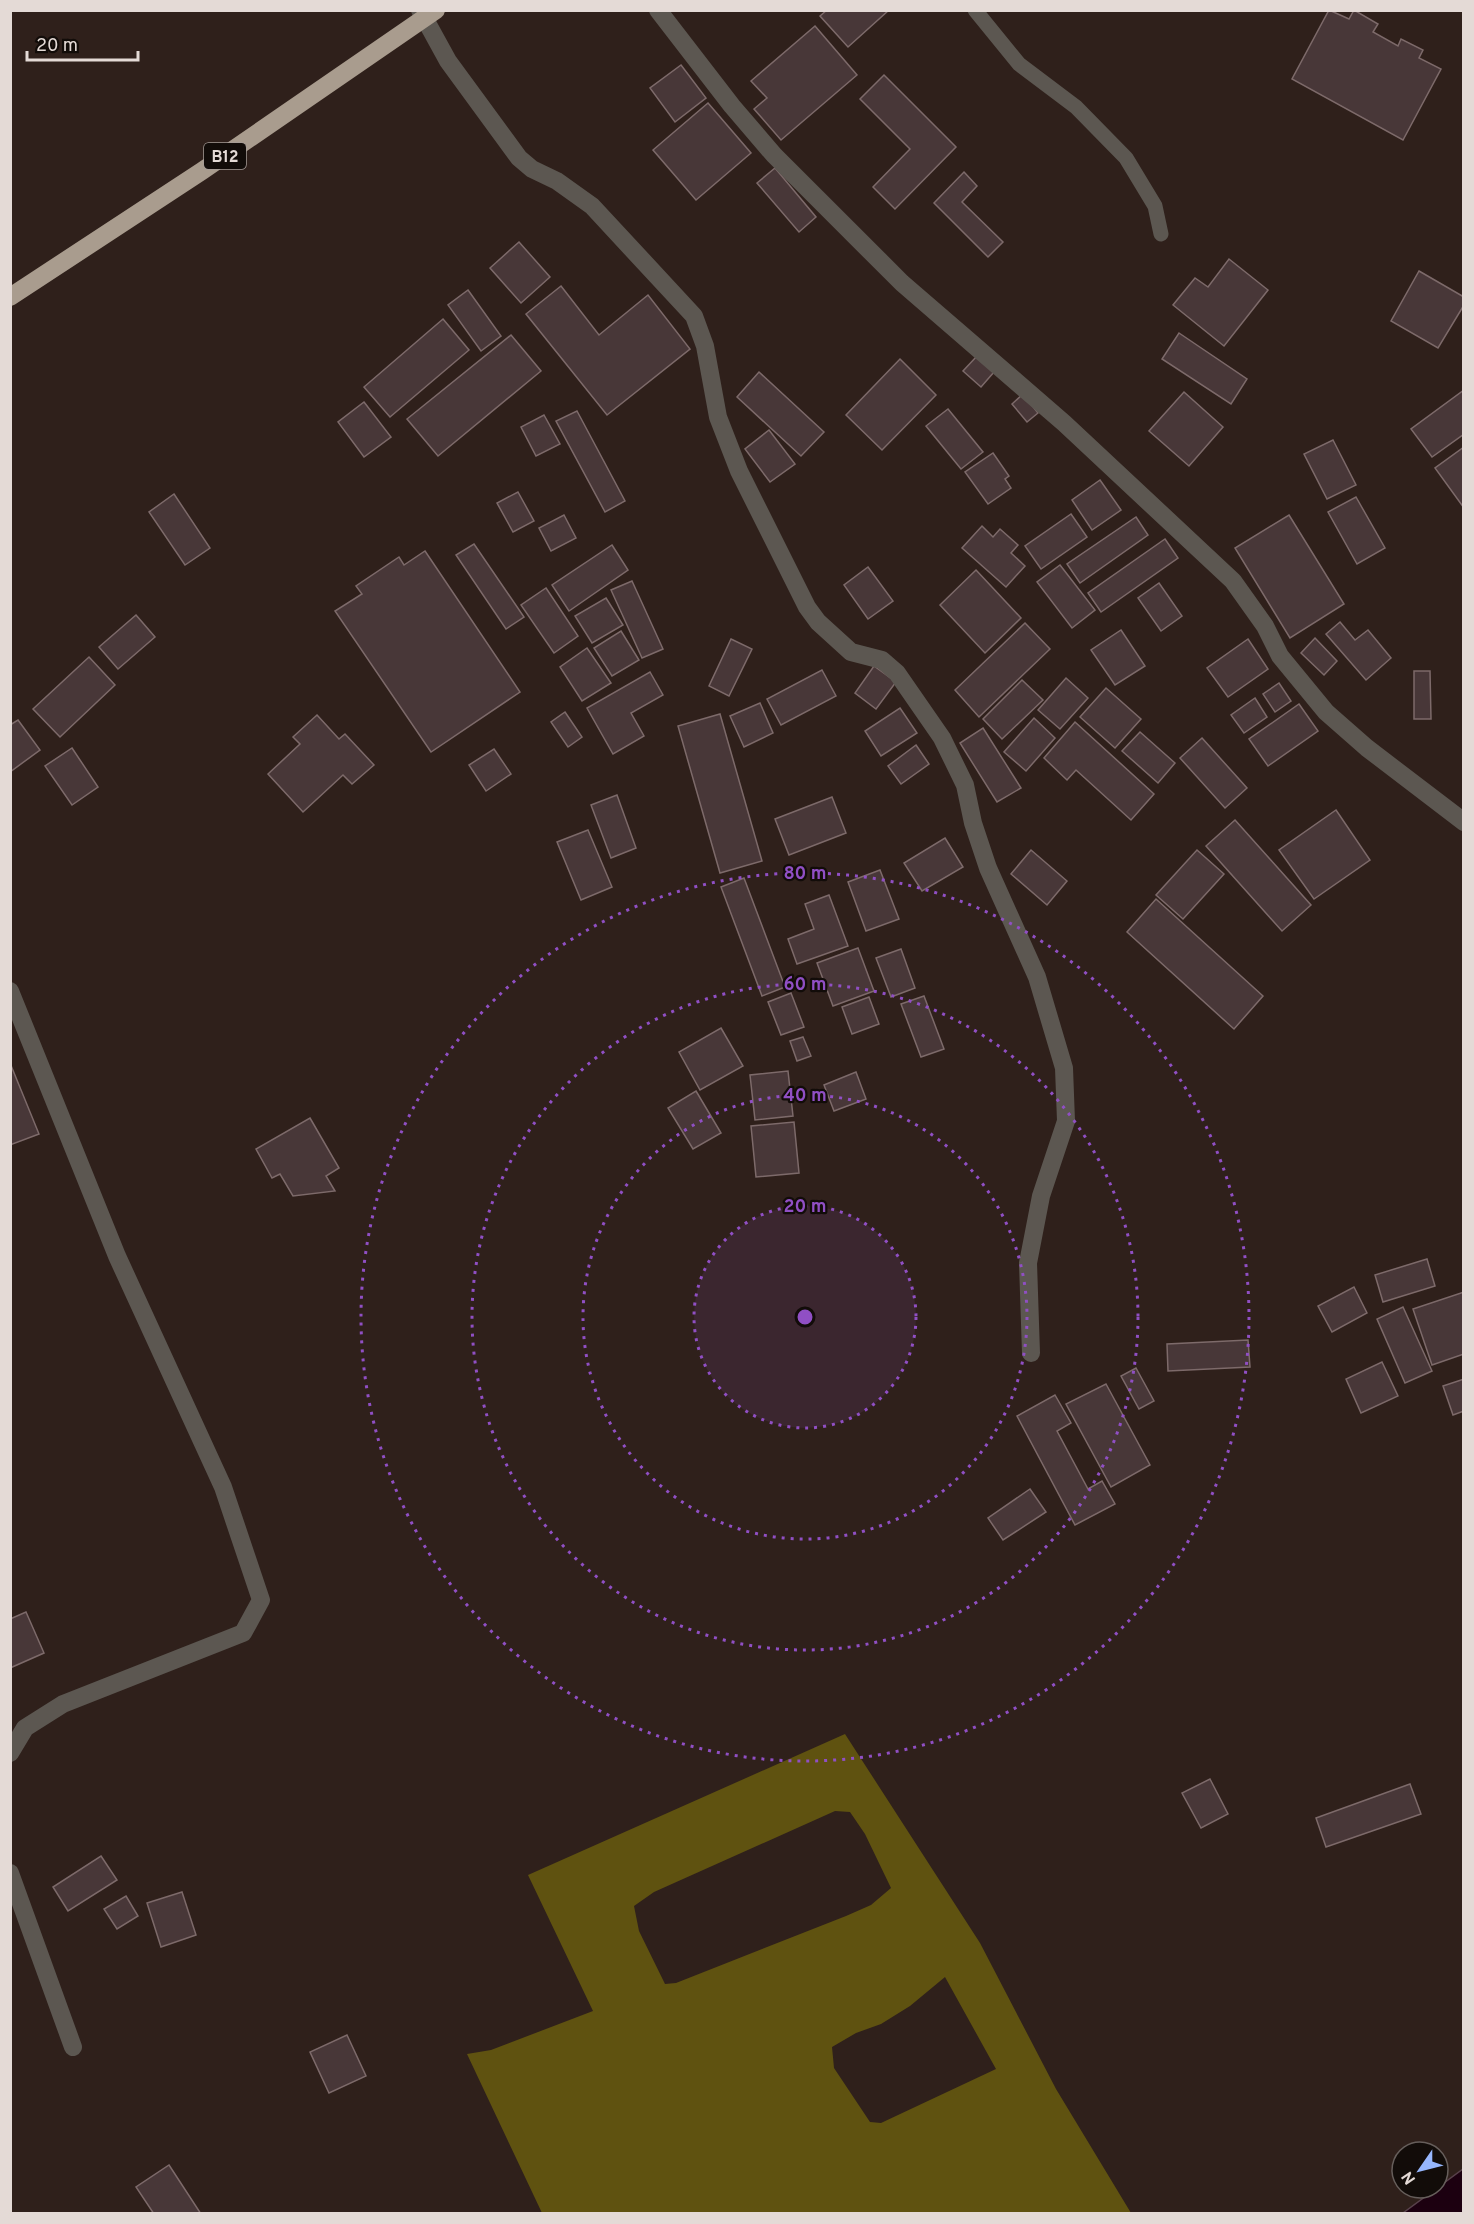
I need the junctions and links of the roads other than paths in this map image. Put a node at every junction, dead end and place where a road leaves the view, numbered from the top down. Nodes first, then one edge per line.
1 (658, 10) edge
2 (975, 10) edge
3 (427, 13) edge
4 (1161, 234) dead end
5 (10, 297) edge
6 (1464, 822) edge
7 (10, 991) edge
8 (1031, 1353) dead end
9 (10, 1753) edge
10 (10, 1873) edge
11 (73, 2047) dead end

1 - 6 street
2 - 4 lane
3 - 5 highway, B12
3 - 8 street
7 - 9 street
10 - 11 street

